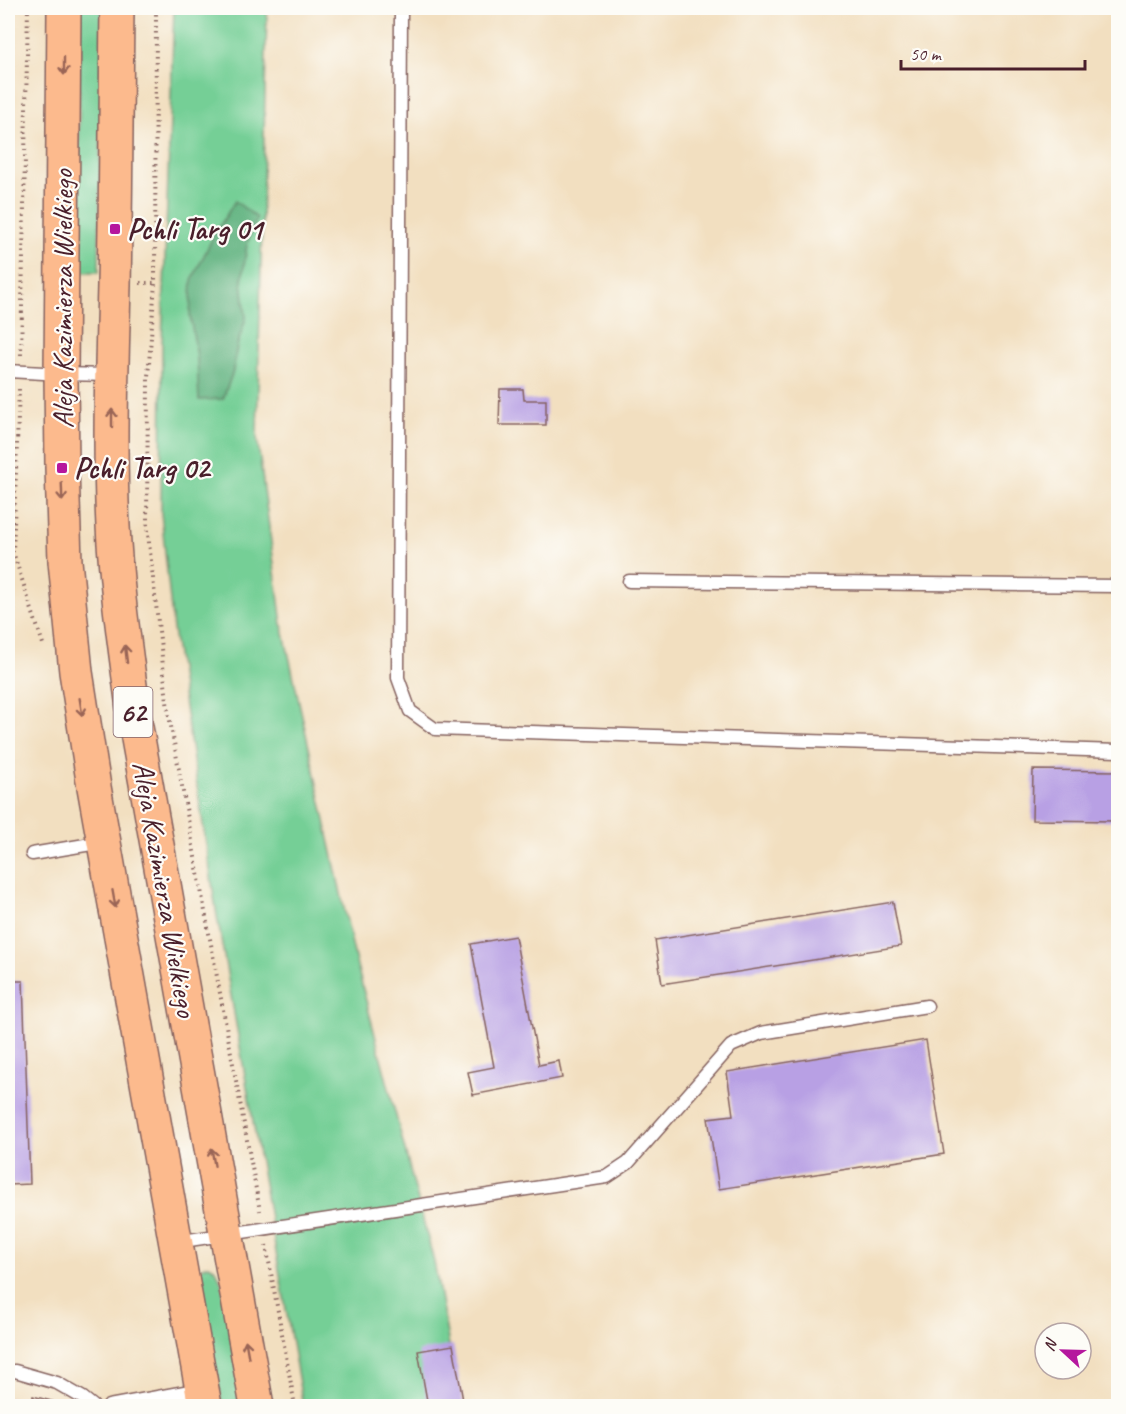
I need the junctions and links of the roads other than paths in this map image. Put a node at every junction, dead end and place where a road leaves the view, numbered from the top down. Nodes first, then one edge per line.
1 (64, 8) edge
2 (117, 8) edge
3 (401, 8) edge
4 (8, 371) edge
5 (61, 374) junction
6 (111, 375) junction
7 (629, 581) dead end
8 (1119, 586) edge
9 (1119, 751) edge
10 (104, 842) junction
11 (32, 854) dead end
12 (927, 1006) dead end
13 (226, 1234) junction
14 (175, 1242) junction
15 (8, 1372) edge
16 (203, 1398) edge
17 (93, 1407) edge
18 (110, 1407) edge
19 (257, 1407) edge

1 -> 5 main road, Aleja Kazimierza Wielkiego / 62
2 - 6 main road, Aleja Kazimierza Wielkiego / 62
3 - 9 lane
4 - 5 lane
5 - 6 lane
5 -> 10 main road, Aleja Kazimierza Wielkiego / 62
13 -> 6 main road, Aleja Kazimierza Wielkiego / 62
7 - 8 lane
10 - 11 lane
10 -> 14 main road, Aleja Kazimierza Wielkiego / 62
12 - 13 lane
13 - 14 lane
19 -> 13 main road, Aleja Kazimierza Wielkiego / 62
14 - 16 main road, Aleja Kazimierza Wielkiego / 62
15 - 17 lane
16 - 18 lane

